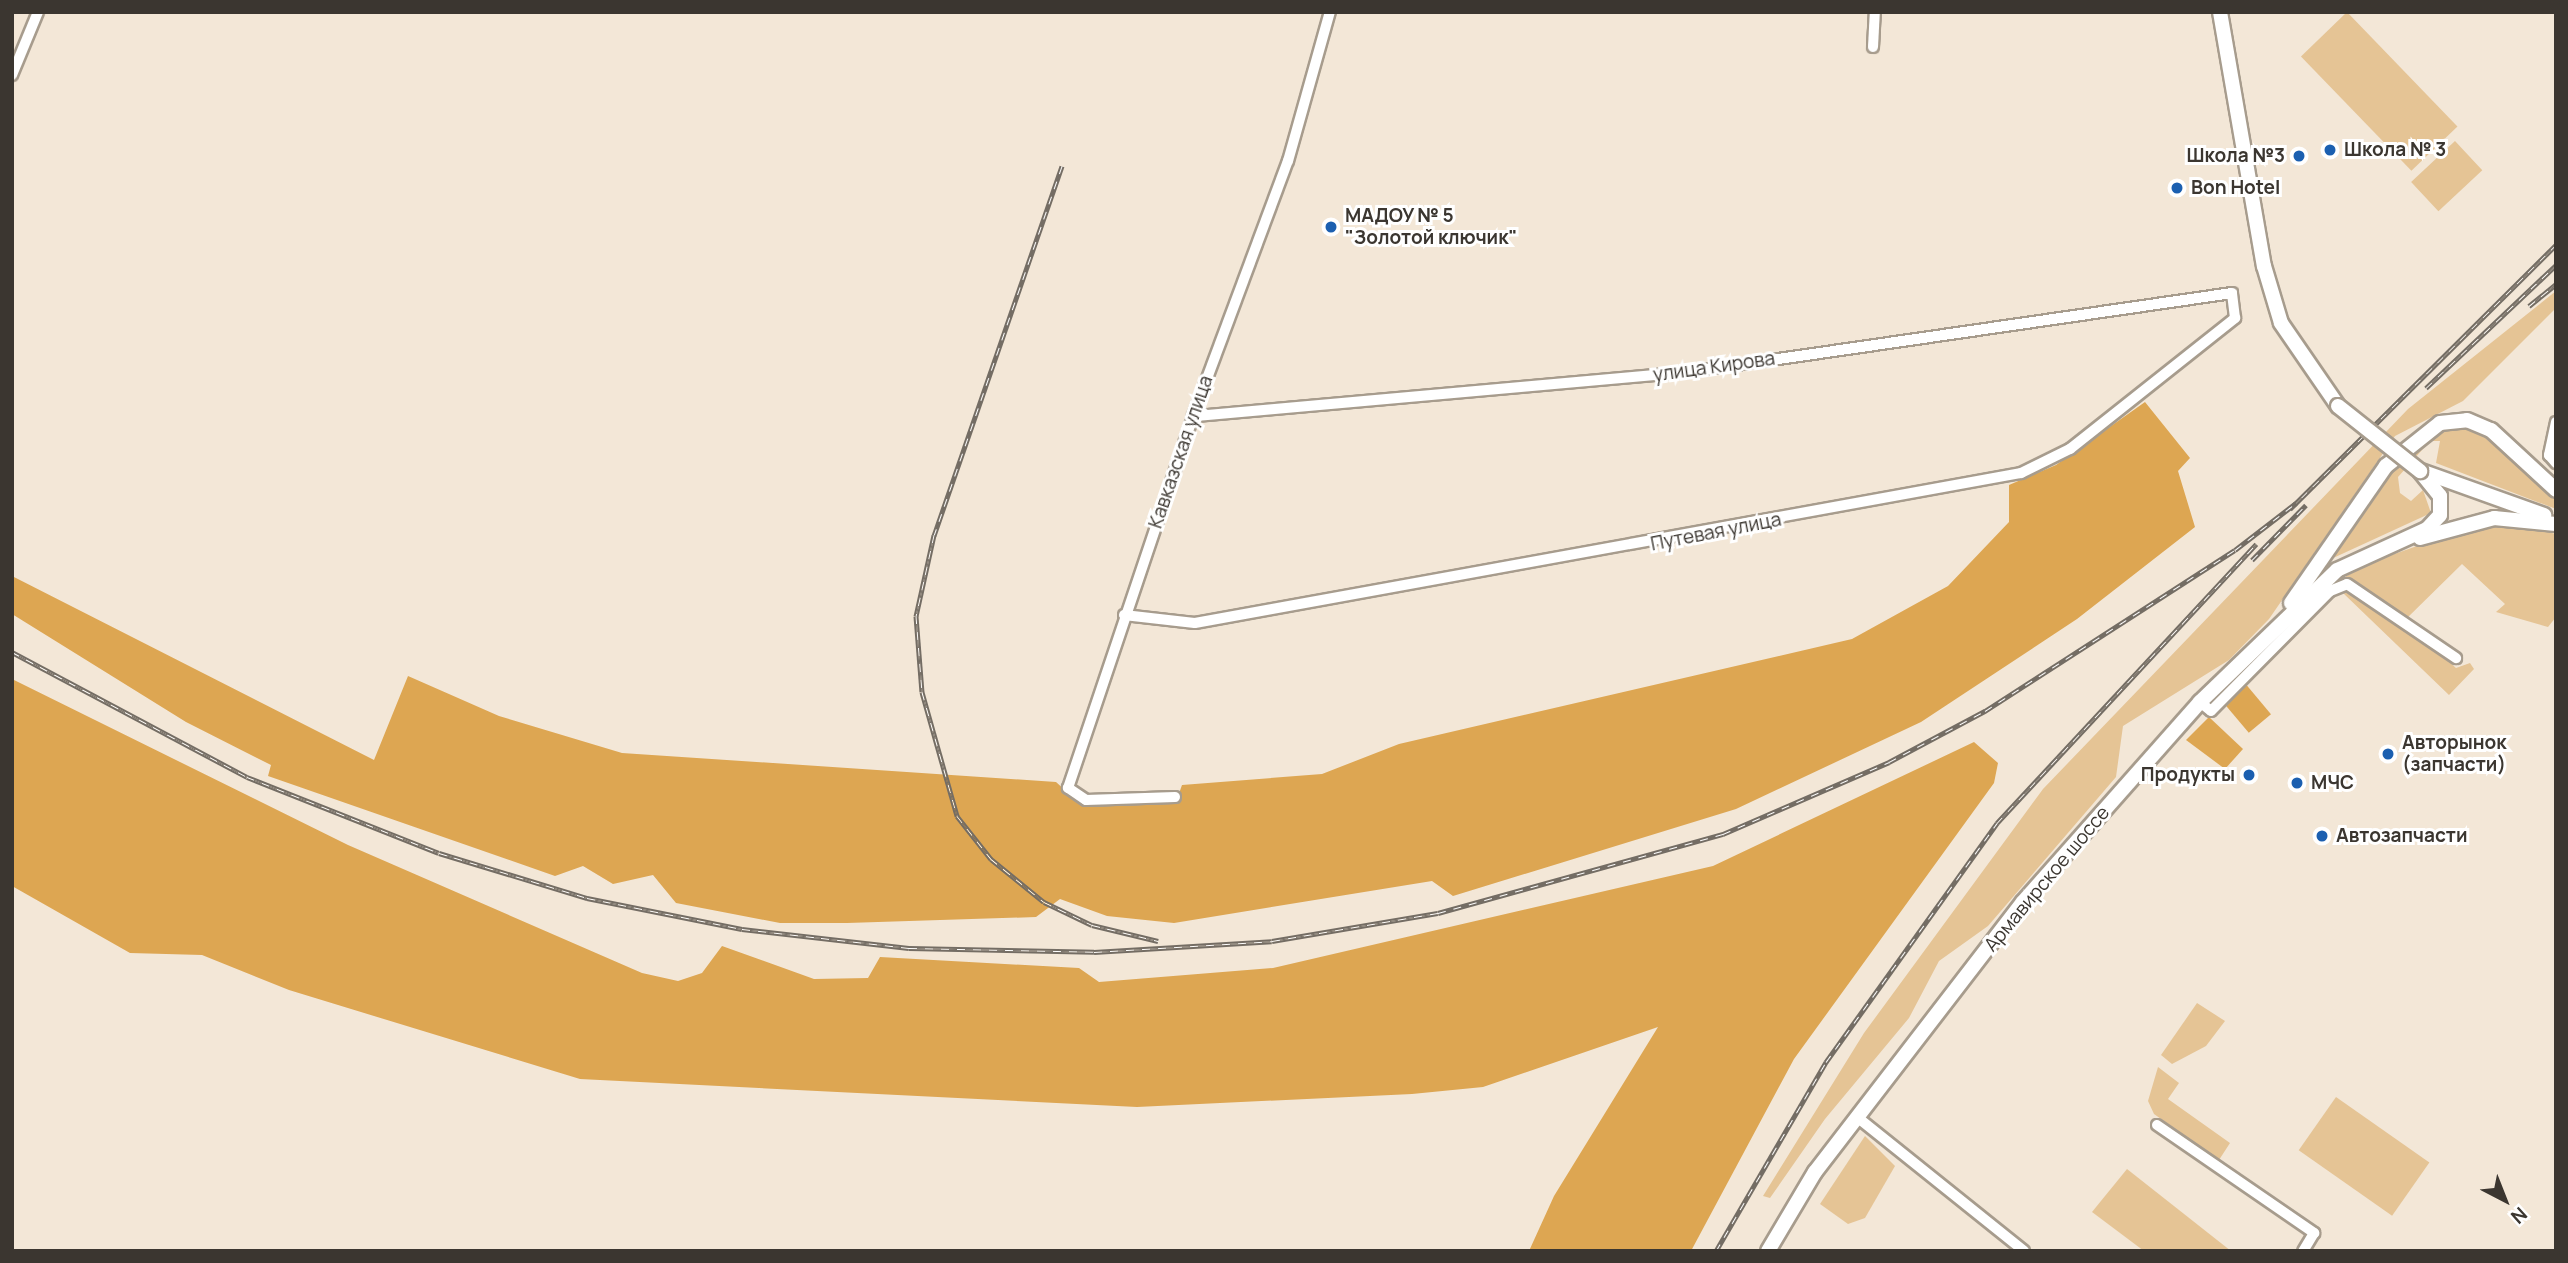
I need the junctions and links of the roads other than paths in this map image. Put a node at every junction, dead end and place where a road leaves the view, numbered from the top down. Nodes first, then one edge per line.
1 (38, 12) edge
2 (1331, 12) edge
3 (1875, 12) edge
4 (2220, 12) edge
5 (1872, 47) dead end
6 (12, 75) edge
7 (2232, 293) joint
8 (1192, 416) junction
9 (2556, 422) edge
10 (2552, 459) edge
11 (2420, 471) junction
12 (2556, 490) edge
13 (2556, 521) edge
14 (2376, 553) junction
15 (1124, 615) junction
16 (2274, 626) junction
17 (2456, 658) dead end
18 (2200, 702) junction
19 (1175, 797) dead end
20 (1857, 1117) junction
21 (2157, 1125) dead end
22 (1768, 1251) edge
23 (2024, 1251) edge
24 (2303, 1251) edge

1 - 6 street
2 - 8 street, Кавказская улица
3 - 5 street
4 - 11 main road, bridge
7 - 8 street, улица Кирова
7 - 15 street, Путевая улица
8 - 15 street, Кавказская улица
9 - 10 street
11 - 13 main road
11 - 14 main road
12 - 16 main road
13 - 14 main road
14 - 16 main road, Армавирское шоссе
15 - 19 street, Кавказская улица
16 - 18 main road, Армавирское шоссе
17 - 18 street
18 - 20 main road, Армавирское шоссе
20 - 22 main road, Армавирское шоссе
20 - 23 street
21 - 24 street

